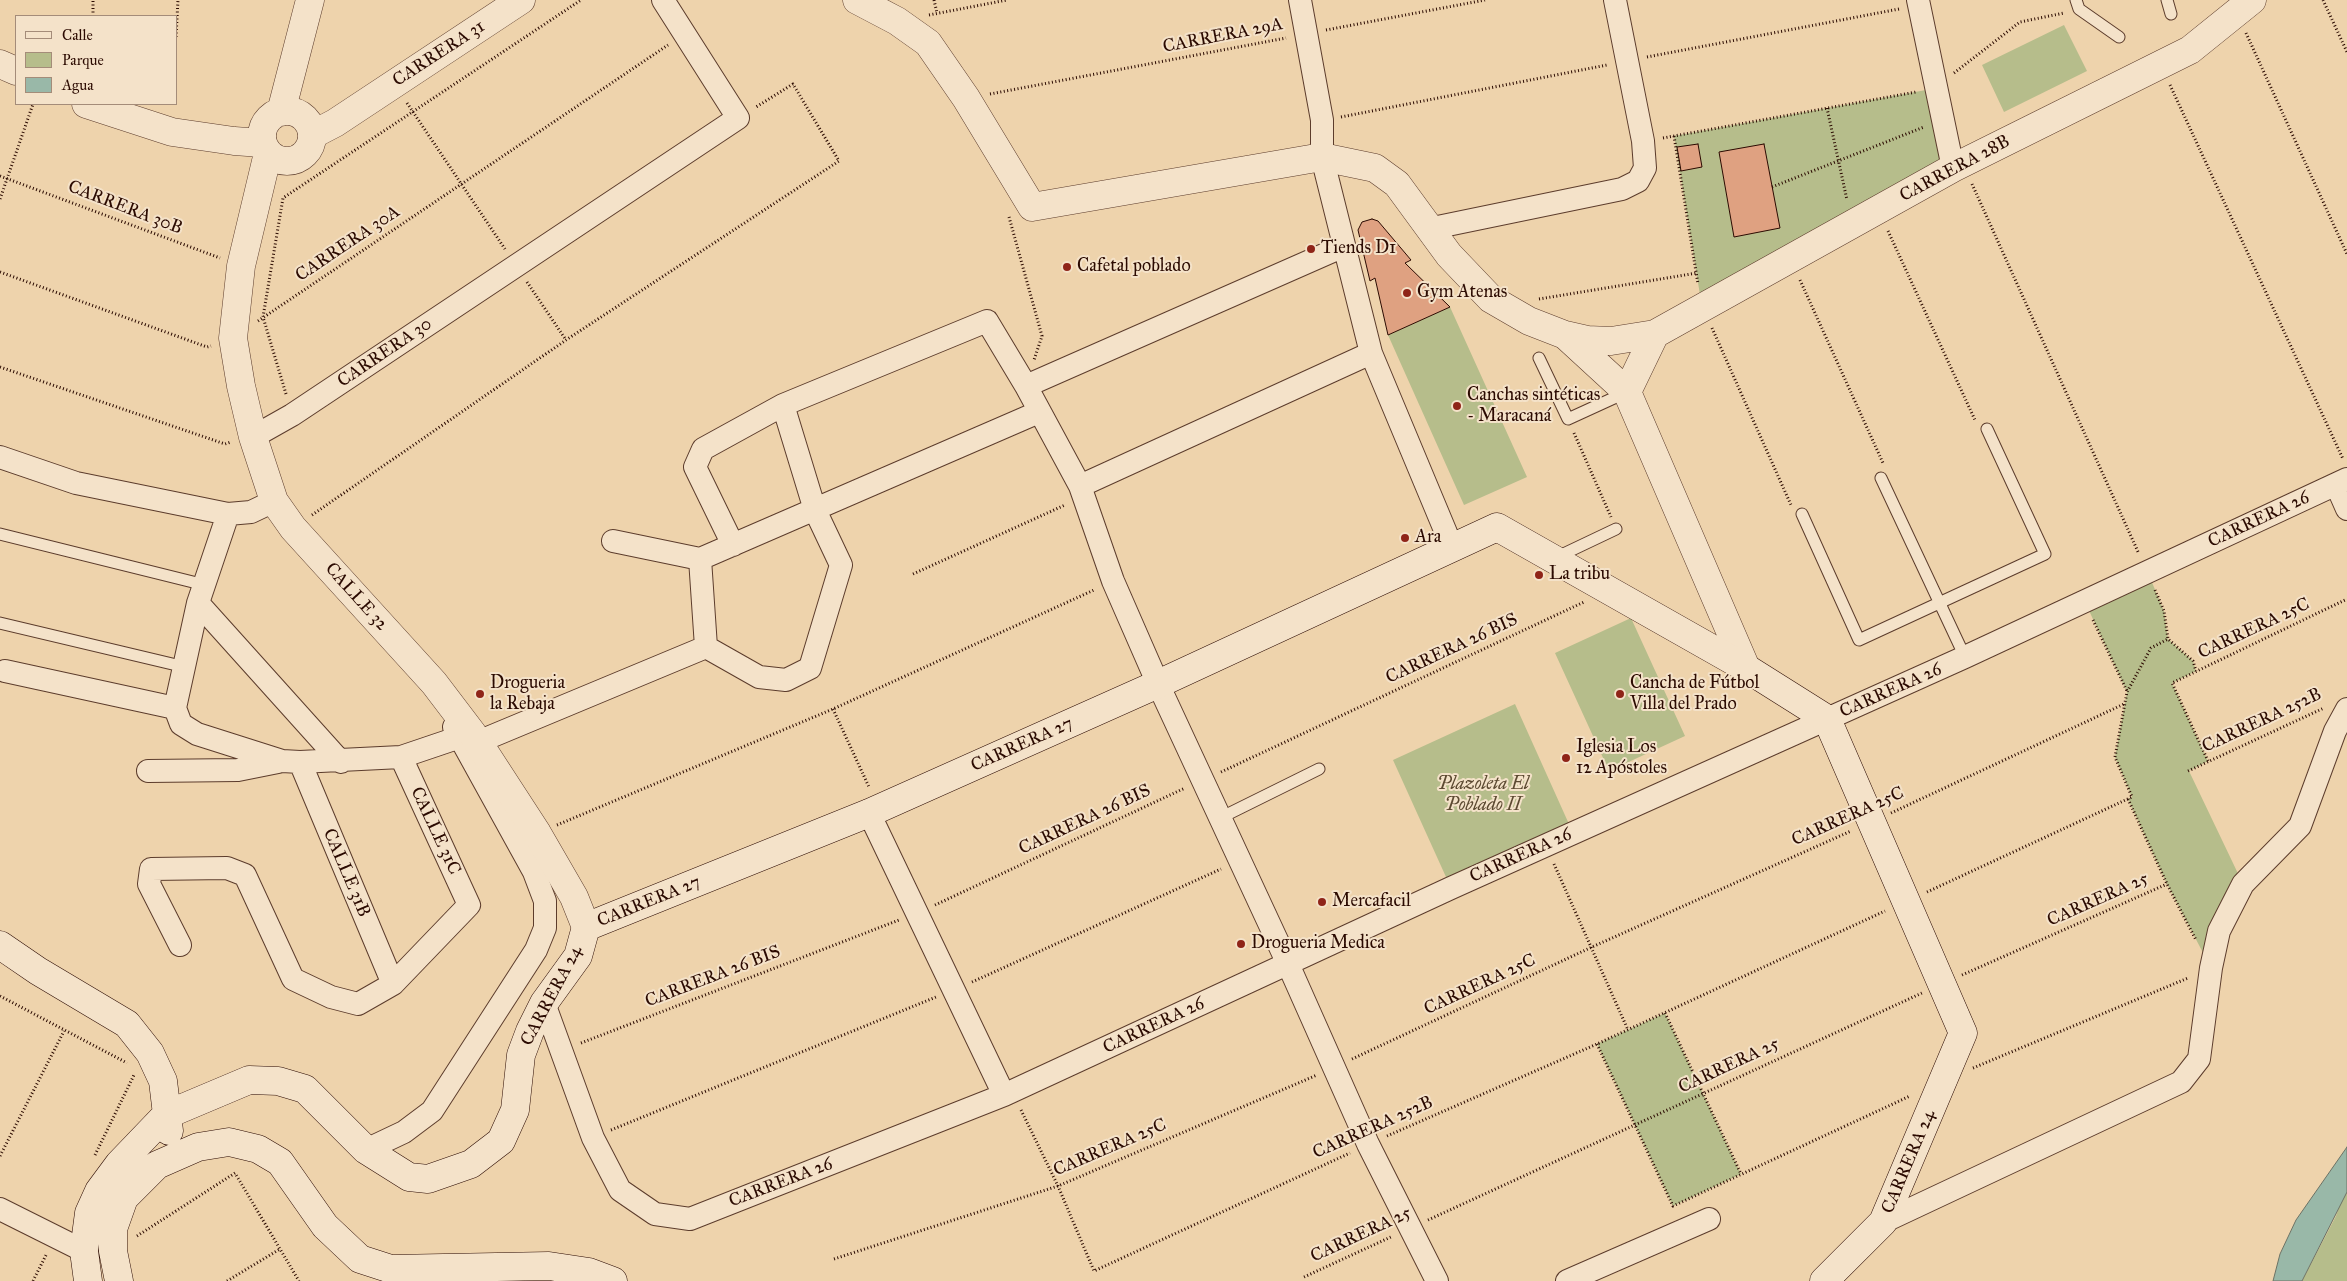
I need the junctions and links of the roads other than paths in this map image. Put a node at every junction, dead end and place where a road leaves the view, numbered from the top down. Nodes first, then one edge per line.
1 (310, 0) edge
2 (521, 0) edge
3 (663, 0) edge
4 (857, 0) edge
5 (1300, 0) edge
6 (1615, 0) edge
7 (1918, 0) edge
8 (2167, 0) edge
9 (2078, 5) edge
10 (2244, 6) edge
11 (2171, 14) dead end
12 (2119, 37) dead end
13 (0, 64) edge
14 (15, 71) edge
15 (89, 105) edge
16 (299, 120) junction
17 (271, 147) junction
18 (1322, 157) junction
19 (1958, 165) junction
20 (1428, 230) junction
21 (1344, 246) junction
22 (1655, 334) junction
23 (1565, 335) junction
24 (1371, 353) junction
25 (1538, 358) dead end
26 (1026, 386) junction
27 (1627, 392) junction
28 (783, 405) junction
29 (1039, 412) junction
30 (1988, 429) dead end
31 (253, 436) junction
32 (0, 457) edge
33 (2343, 477) edge
34 (1881, 478) dead end
35 (1082, 491) junction
36 (274, 501) junction
37 (2347, 508) edge
38 (815, 510) junction
39 (1797, 512) road end
40 (228, 514) junction
41 (1616, 529) road end
42 (0, 534) edge
43 (613, 541) dead end
44 (733, 546) junction
45 (1452, 547) junction
46 (700, 559) junction
47 (1553, 559) junction
48 (202, 594) junction
49 (1939, 603) junction
50 (0, 623) edge
51 (706, 647) junction
52 (1965, 657) junction
53 (185, 667) junction
54 (1746, 668) junction
55 (5, 670) dead end
56 (1158, 684) junction
57 (2338, 707) edge
58 (175, 708) junction
59 (1827, 719) junction
60 (470, 738) junction
61 (401, 758) junction
62 (291, 762) junction
63 (341, 762) junction
64 (1319, 769) dead end
65 (148, 771) dead end
66 (874, 811) junction
67 (1220, 818) junction
68 (586, 927) junction
69 (180, 945) dead end
70 (0, 946) edge
71 (1288, 964) junction
72 (393, 984) junction
73 (544, 1004) junction
74 (1008, 1093) junction
75 (166, 1115) junction
76 (366, 1150) junction
77 (157, 1165) junction
78 (0, 1209) edge
79 (1709, 1219) dead end
80 (1883, 1222) junction
81 (84, 1251) junction
82 (88, 1281) edge
83 (119, 1281) edge
84 (613, 1281) edge
85 (1437, 1281) edge
86 (1567, 1281) edge
87 (1824, 1281) edge

1 - 16 main road
2 - 16 main road, CARRERA 31
3 - 31 street, CARRERA 30
4 - 18 main road
5 - 18 street
6 - 20 street
7 - 19 street
8 - 11 lane
9 - 12 lane
10 - 19 main road, CARRERA 28B
13 - 14 main road
15 - 17 main road
16 - 17 main road, CARRERA 31
16 - 17 main road
17 - 31 main road, CALLE 32
18 - 20 main road
18 - 21 street
19 - 22 main road, CARRERA 28B
20 - 23 main road
21 - 24 street
21 - 26 street
22 - 23 main road, CARRERA 28B
22 - 27 main road
23 - 27 main road
24 - 35 street
24 - 45 street
25 - 27 lane
26 - 28 street
26 - 29 street
27 - 54 main road
28 - 38 street
28 - 44 street
29 - 35 street
29 - 38 street
30 - 49 lane
31 - 36 main road, CALLE 32
32 - 40 street
33 - 37 street
33 - 52 street, CARRERA 26
34 - 49 lane
35 - 56 street
36 - 40 street
36 - 60 main road, CALLE 32
38 - 44 street
38 - 51 street
39 - 49 lane
40 - 48 street
41 - 47 lane
42 - 48 lane
43 - 46 street
44 - 46 street
45 - 47 main road, CARRERA 27
45 - 56 main road, CARRERA 27
46 - 51 street
47 - 54 main road
48 - 53 street
48 - 63 street
49 - 52 lane
50 - 53 lane
51 - 60 street
52 - 59 street, CARRERA 26
53 - 58 street
54 - 59 main road
55 - 58 street
56 - 66 main road, CARRERA 27
56 - 67 street
57 - 80 street
58 - 62 street
59 - 71 street, CARRERA 26
59 - 80 main road, CARRERA 24
60 - 61 street
60 - 68 main road, CALLE 32
60 - 76 street
61 - 63 street
61 - 72 street, CALLE 31C
62 - 63 street
62 - 65 street
62 - 72 street, CALLE 31B
64 - 67 lane
66 - 68 main road, CARRERA 27
66 - 74 street
67 - 71 street
68 - 73 main road, CARRERA 24
69 - 72 street
70 - 75 main road
71 - 74 street, CARRERA 26
71 - 85 street
73 - 74 street, CARRERA 26
73 - 76 main road, CARRERA 24
75 - 76 main road, CARRERA 24
75 - 77 main road
75 - 81 main road, CARRERA 24
77 - 83 main road
77 - 84 main road
78 - 81 street
79 - 86 street
80 - 87 main road, CARRERA 24
81 - 82 main road, CARRERA 24

